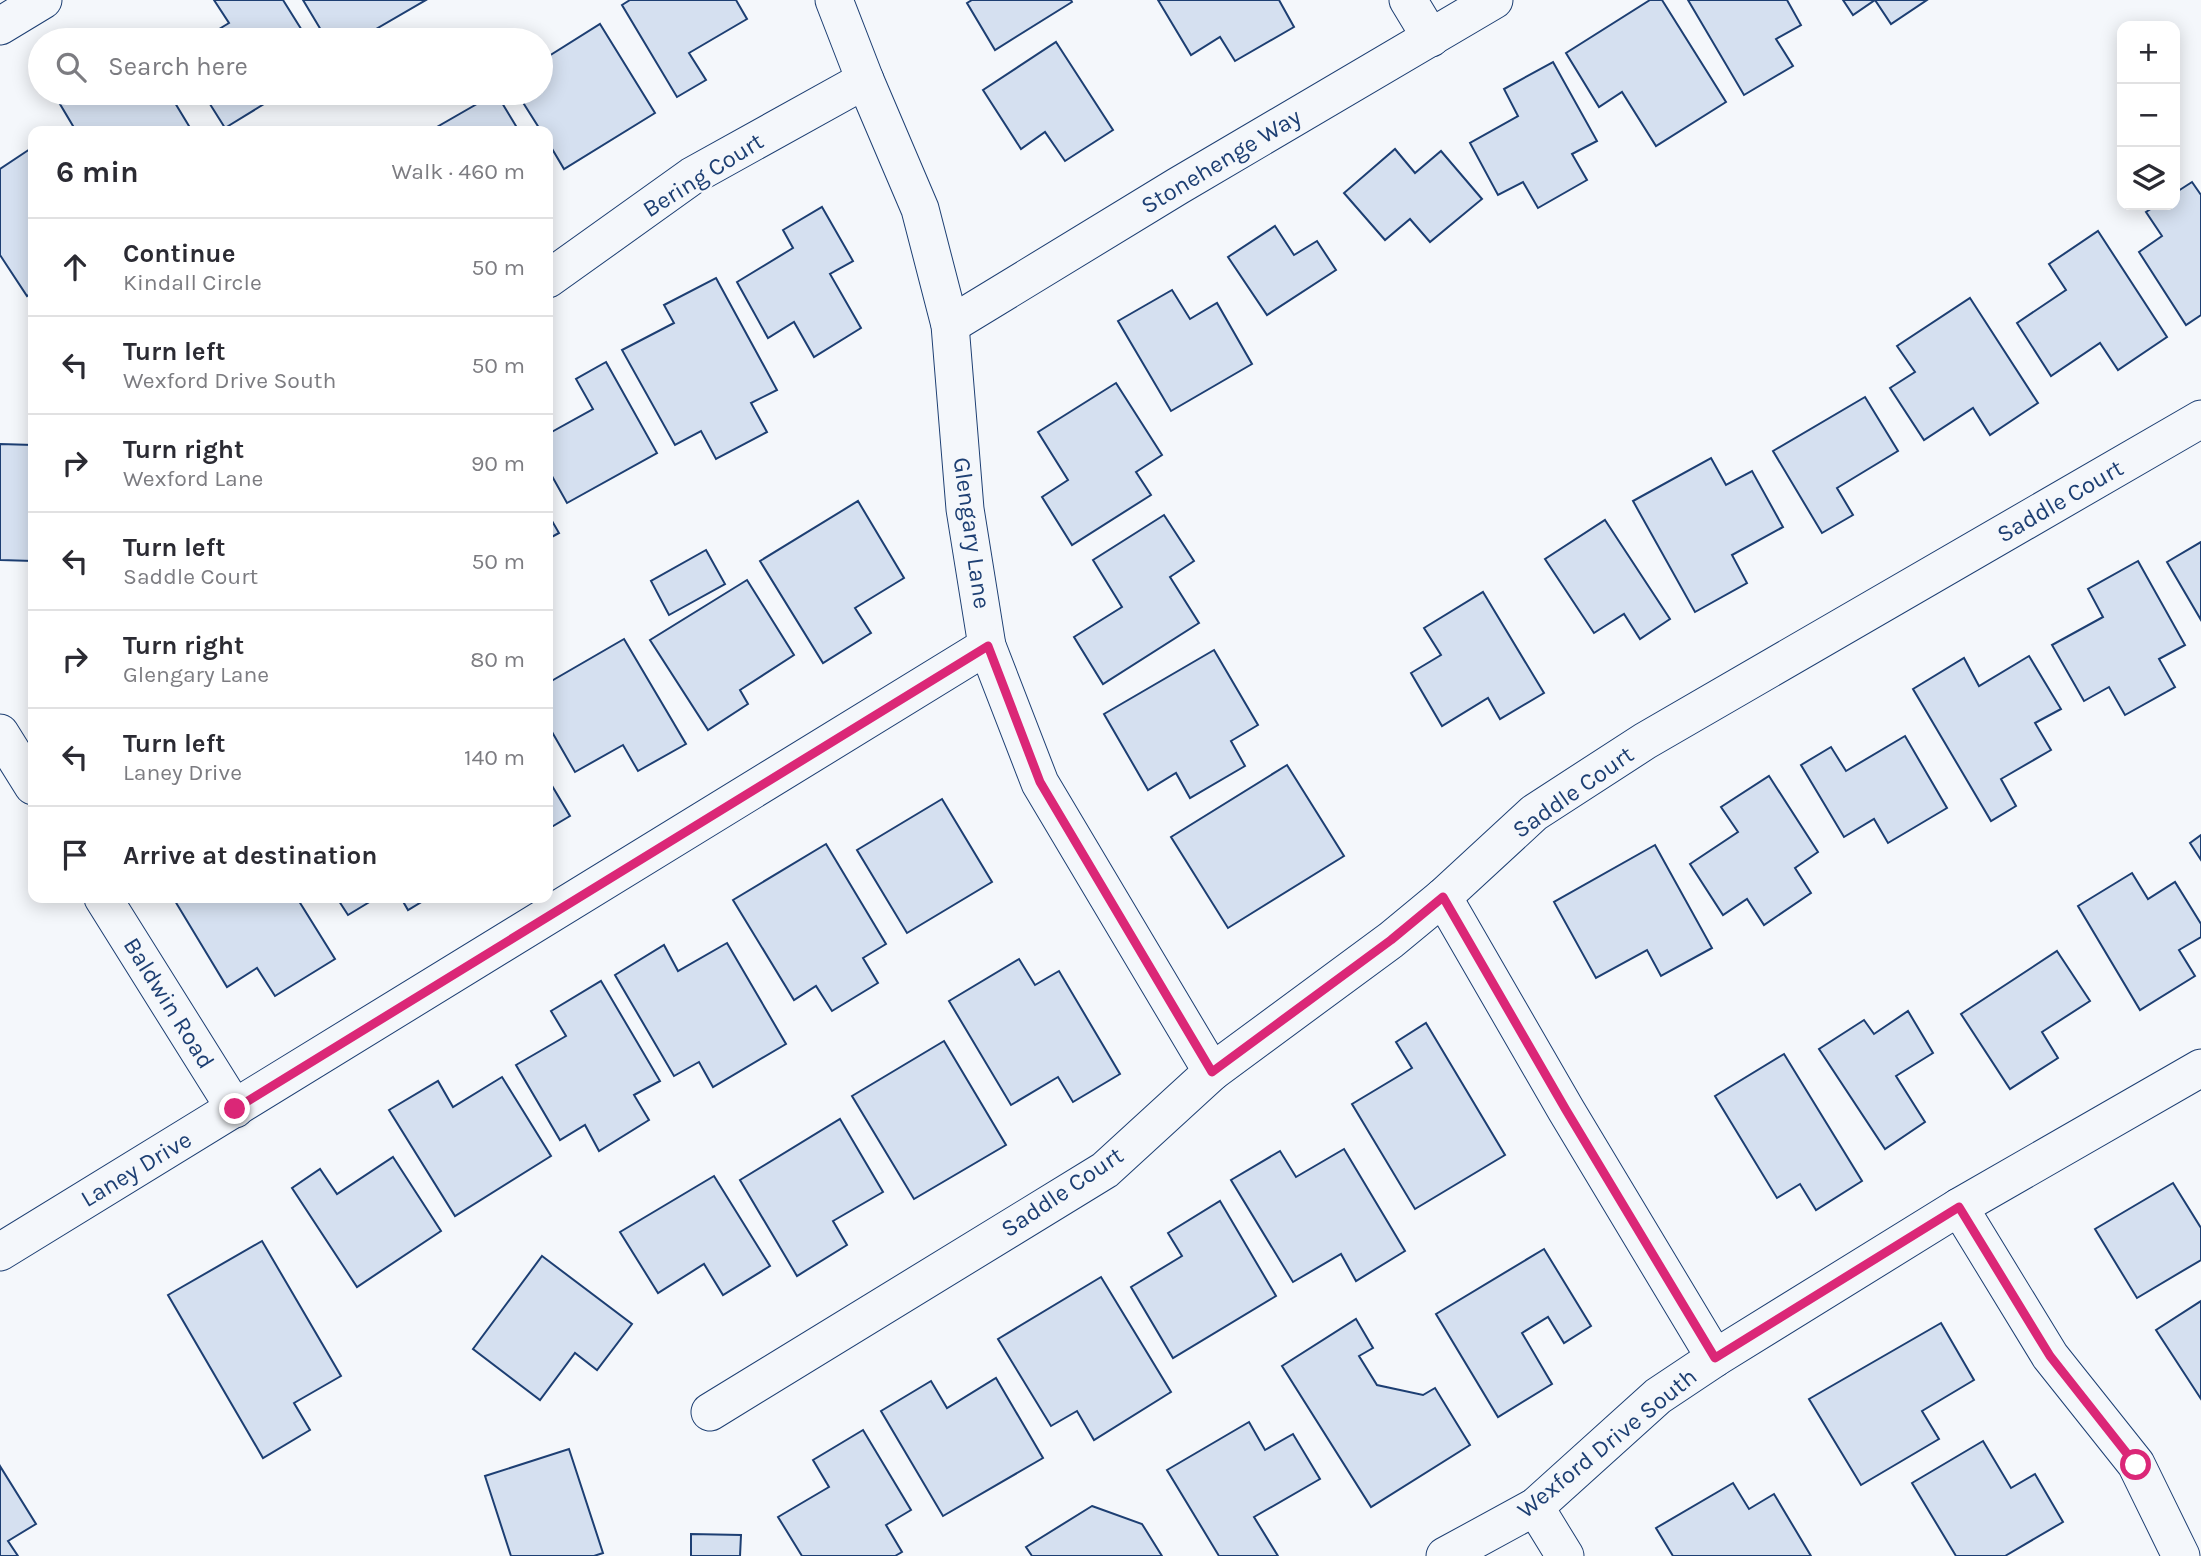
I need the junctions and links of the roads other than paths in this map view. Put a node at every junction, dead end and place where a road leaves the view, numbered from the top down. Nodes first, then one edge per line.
1 (43, 0) edge
2 (834, 0) edge
3 (1408, 0) edge
4 (1494, 0) edge
5 (0, 26) edge
6 (1431, 38) junction
7 (865, 80) junction
8 (553, 275) edge
9 (950, 325) junction
10 (2201, 419) edge
11 (988, 646) junction
12 (0, 733) edge
13 (28, 778) edge
14 (1443, 897) junction
15 (106, 903) edge
16 (2201, 1068) edge
17 (1212, 1072) junction
18 (235, 1109) junction
19 (1959, 1207) junction
20 (0, 1252) edge
21 (1715, 1358) junction
22 (710, 1412) dead end
23 (1535, 1507) junction
24 (1445, 1556) edge
25 (1565, 1556) edge
26 (2181, 1556) edge

1 - 5 street
2 - 7 street, Glengary Lane
3 - 6 street
4 - 6 street, Stonehenge Way
6 - 9 street, Stonehenge Way
7 - 8 street, Bering Court
7 - 9 street, Glengary Lane
9 - 11 street, Glengary Lane
10 - 14 street, Saddle Court
11 - 17 street, Glengary Lane
11 - 18 street, Laney Drive
12 - 13 street
14 - 17 street, Saddle Court
14 - 21 street
15 - 18 street, Baldwin Road
16 - 19 street, Wexford Drive South
17 - 22 street, Saddle Court
18 - 20 street, Laney Drive
19 - 21 street, Wexford Drive South
19 - 26 street
21 - 23 street, Wexford Drive South
23 - 24 street, Wexford Drive South
23 - 25 street

